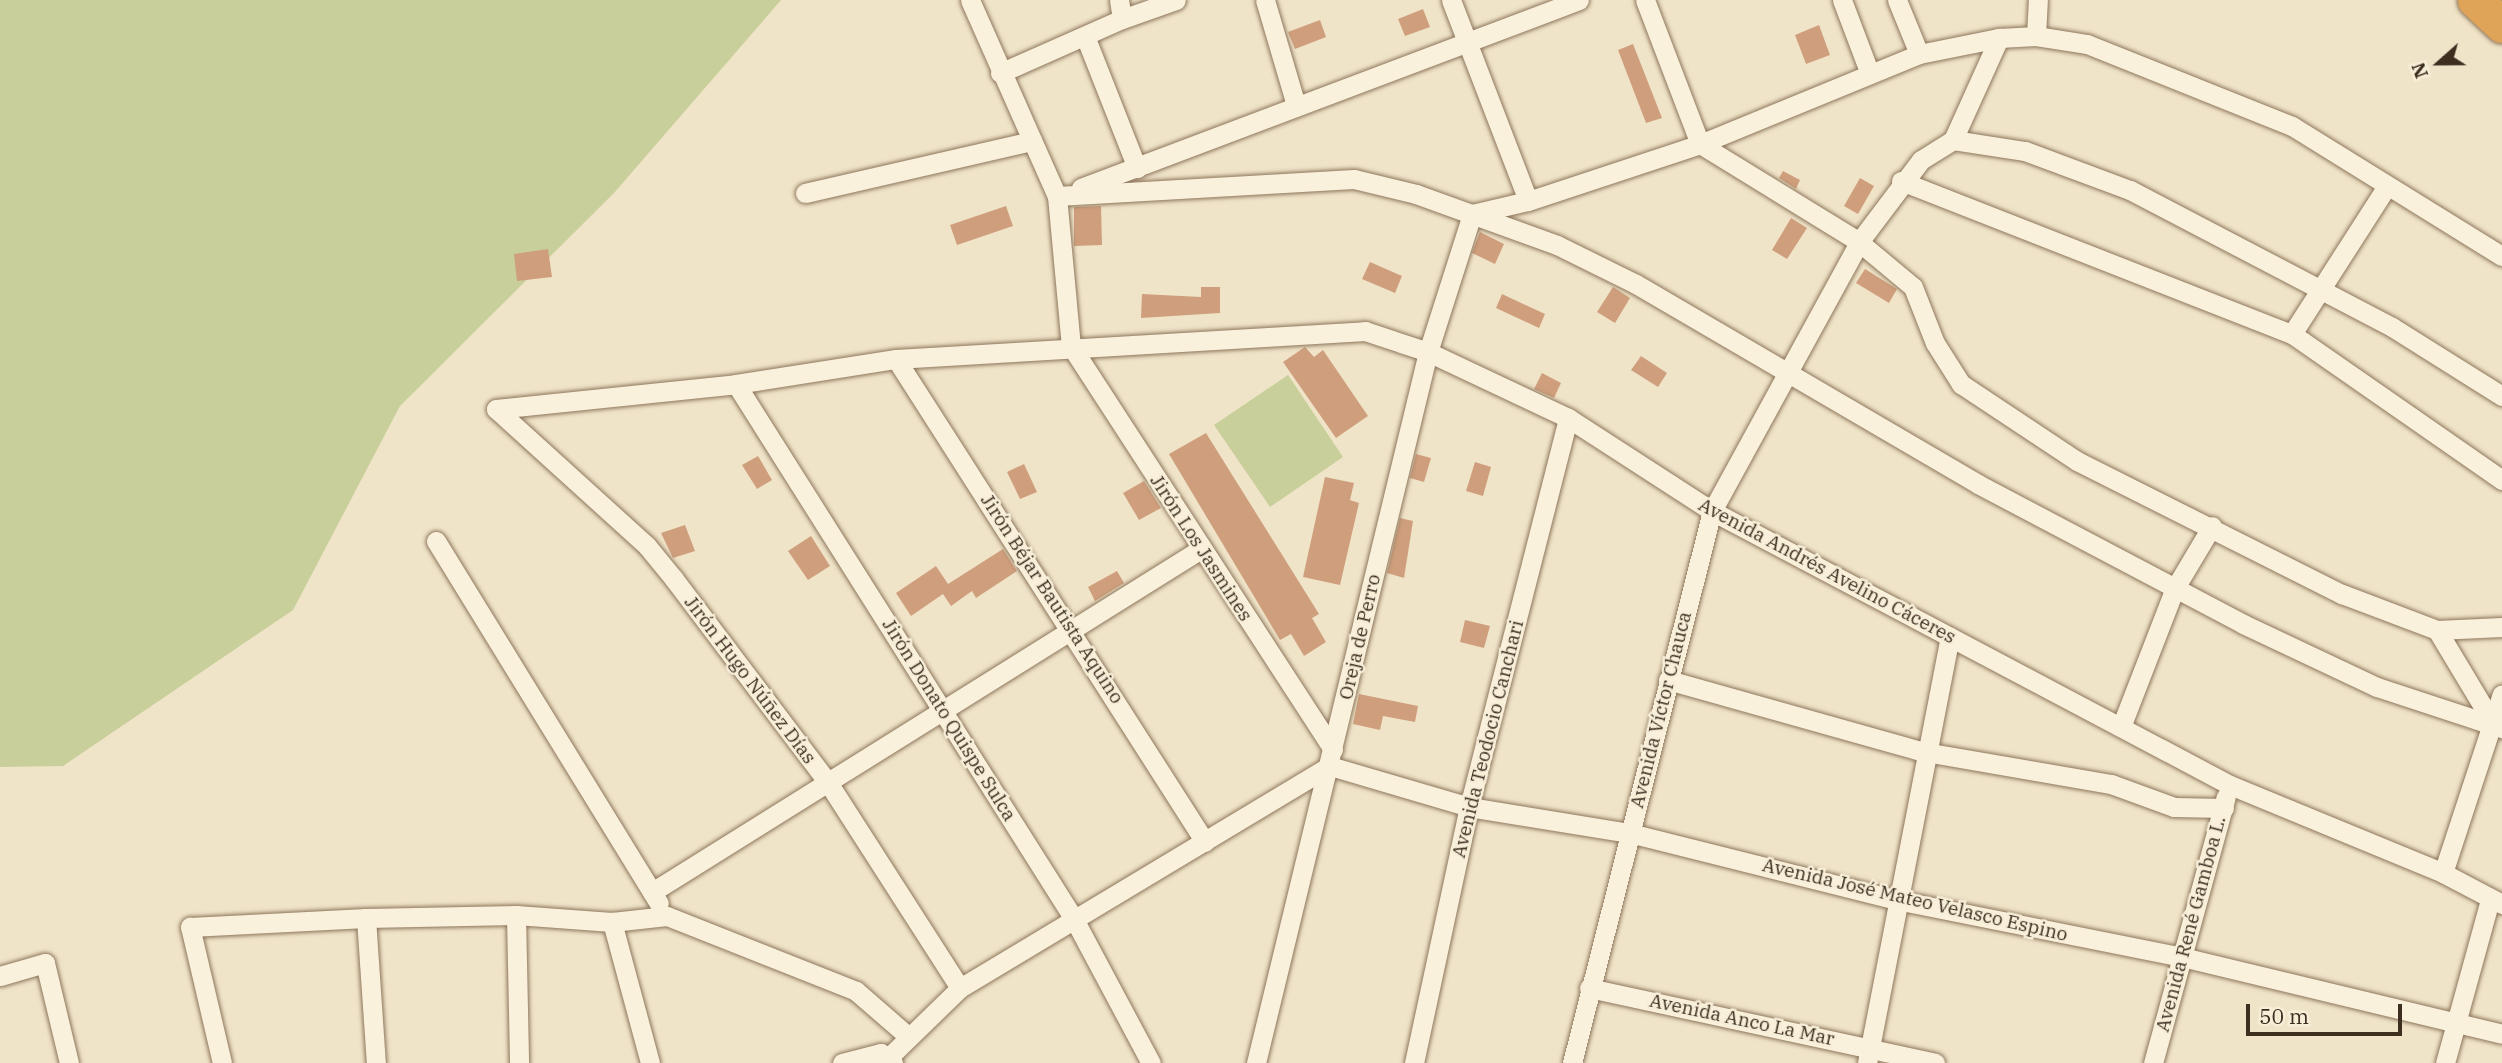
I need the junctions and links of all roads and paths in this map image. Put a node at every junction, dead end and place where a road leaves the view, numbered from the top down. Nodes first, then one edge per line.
1 (970, 0) edge
2 (1176, 0) edge
3 (1265, 0) edge
4 (1451, 0) edge
5 (1579, 0) edge
6 (1646, 0) edge
7 (1842, 0) edge
8 (1897, 0) edge
9 (2038, 0) edge
10 (2475, 0) edge
11 (1120, 9) edge
12 (2502, 25) edge
13 (1085, 36) junction
14 (2036, 36) junction
15 (1999, 38) junction
16 (1469, 44) junction
17 (1919, 54) junction
18 (1000, 73) junction
19 (1870, 74) junction
20 (1296, 105) junction
21 (1953, 139) junction
22 (1032, 141) junction
23 (1700, 144) junction
24 (1137, 168) junction
25 (1902, 181) junction
26 (2387, 186) junction
27 (805, 193) dead end
28 (1057, 196) junction
29 (1528, 201) junction
30 (1472, 214) junction
31 (1859, 242) junction
32 (2502, 256) edge
33 (2319, 289) junction
34 (2292, 334) junction
35 (1071, 346) junction
36 (1428, 352) junction
37 (896, 359) junction
38 (1789, 373) junction
39 (736, 384) junction
40 (2502, 397) edge
41 (496, 409) joint
42 (1568, 418) junction
43 (2502, 480) edge
44 (1712, 511) junction
45 (2212, 526) junction
46 (436, 541) dead end
47 (1201, 549) junction
48 (2175, 588) junction
49 (2502, 627) edge
50 (1072, 628) junction
51 (2437, 630) junction
52 (1950, 637) junction
53 (1668, 680) junction
54 (2502, 694) edge
55 (944, 709) junction
56 (2121, 727) junction
57 (2498, 727) edge
58 (1925, 752) junction
59 (1331, 757) junction
60 (829, 784) junction
61 (2230, 785) junction
62 (1469, 807) junction
63 (2224, 808) junction
64 (1630, 833) junction
65 (1205, 842) junction
66 (2443, 873) junction
67 (652, 892) junction
68 (1897, 900) junction
69 (2496, 902) edge
70 (516, 915) junction
71 (667, 916) junction
72 (366, 918) junction
73 (1074, 919) junction
74 (611, 922) junction
75 (2182, 957) junction
76 (0, 976) edge
77 (960, 988) junction
78 (1589, 988) junction
79 (2456, 1025) junction
80 (2502, 1034) edge
81 (909, 1037) junction
82 (1869, 1055) edge
83 (891, 1060) edge
84 (69, 1063) edge
85 (222, 1063) edge
86 (376, 1063) edge
87 (519, 1063) edge
88 (650, 1063) edge
89 (842, 1063) edge
90 (1151, 1063) edge
91 (1256, 1063) edge
92 (1414, 1063) edge
93 (1572, 1063) edge
94 (1936, 1063) edge
95 (2153, 1063) edge
96 (2445, 1063) edge

1 - 18 street
2 - 11 street
3 - 20 street
4 - 16 street
5 - 16 street
6 - 23 street
7 - 19 street
8 - 17 street
9 - 14 street
10 - 12 highway
11 - 13 street
13 - 18 street
13 - 24 street
14 - 15 street
14 - 26 street
15 - 17 street
15 - 21 street
16 - 20 street
16 - 29 street
17 - 19 street
18 - 22 street
19 - 23 street
20 - 24 street
21 - 25 street, Avenida Víctor Chauca
21 - 33 street
22 - 27 street
22 - 28 street
23 - 29 street
23 - 31 street
24 - 28 street
25 - 31 street, Avenida Víctor Chauca
25 - 34 street
26 - 32 street
26 - 33 street
28 - 30 street
28 - 35 street
29 - 30 street
30 - 36 street, Oreja de Perro
30 - 38 street
31 - 38 street, Avenida Víctor Chauca
31 - 45 street
33 - 34 street
33 - 40 street
34 - 43 street
35 - 36 street, Avenida Andrés Avelino Cáceres
35 - 37 street, Avenida Andrés Avelino Cáceres
35 - 47 street, Jirón Los Jasmines
36 - 42 street, Avenida Andrés Avelino Cáceres
36 - 59 street, Oreja de Perro
37 - 39 street, Avenida Andrés Avelino Cáceres
37 - 50 street, Jirón Béjar Bautista Aquino
38 - 44 street, Avenida Víctor Chauca
38 - 48 street
39 - 41 street, Avenida Andrés Avelino Cáceres
39 - 55 street, Jirón Donato Quispe Sulca
41 - 60 street, Jirón Hugo Núñez Días
42 - 44 street, Avenida Andrés Avelino Cáceres
42 - 62 street, Avenida Teodocio Canchari
44 - 52 street, Avenida Andrés Avelino Cáceres
44 - 53 street, Avenida Víctor Chauca
45 - 48 street
45 - 51 street
46 - 67 street
47 - 50 street
47 - 59 street, Jirón Los Jasmines
48 - 56 street
48 - 57 street
49 - 51 street
50 - 55 street
50 - 65 street, Jirón Béjar Bautista Aquino
51 - 57 street
52 - 56 street, Avenida Andrés Avelino Cáceres
52 - 58 street
53 - 58 street
53 - 64 street, Avenida Víctor Chauca
54 - 57 street
55 - 60 street
55 - 73 street, Jirón Donato Quispe Sulca
56 - 61 street, Avenida Andrés Avelino Cáceres
57 - 66 street
58 - 63 street
58 - 68 street
59 - 62 street, Avenida José Mateo Velasco Espino
59 - 65 street
59 - 91 street, Oreja de Perro
60 - 67 street
60 - 77 street, Jirón Hugo Núñez Días
61 - 63 street, Avenida René Gamboa L.
61 - 66 street, Avenida Andrés Avelino Cáceres
62 - 64 street, Avenida José Mateo Velasco Espino
62 - 92 street, Avenida Teodocio Canchari
63 - 75 street, Avenida René Gamboa L.
64 - 68 street, Avenida José Mateo Velasco Espino
64 - 78 street, Avenida Víctor Chauca
65 - 73 street
66 - 69 street, Avenida Andrés Avelino Cáceres
67 - 71 street
68 - 75 street, Avenida José Mateo Velasco Espino
68 - 82 street
69 - 79 street
70 - 72 street
70 - 74 street
70 - 87 street
71 - 74 street
71 - 81 street
72 - 85 street
72 - 86 street
73 - 77 street
73 - 90 street, Jirón Donato Quispe Sulca
74 - 88 street
75 - 79 street, Avenida José Mateo Velasco Espino
75 - 95 street, Avenida René Gamboa L.
76 - 84 street
77 - 81 street
78 - 82 street, Avenida Anco La Mar
78 - 93 street, Avenida Víctor Chauca
79 - 80 street, Avenida José Mateo Velasco Espino
79 - 96 street
81 - 83 street
82 - 94 street, Avenida Anco La Mar
83 - 89 street

